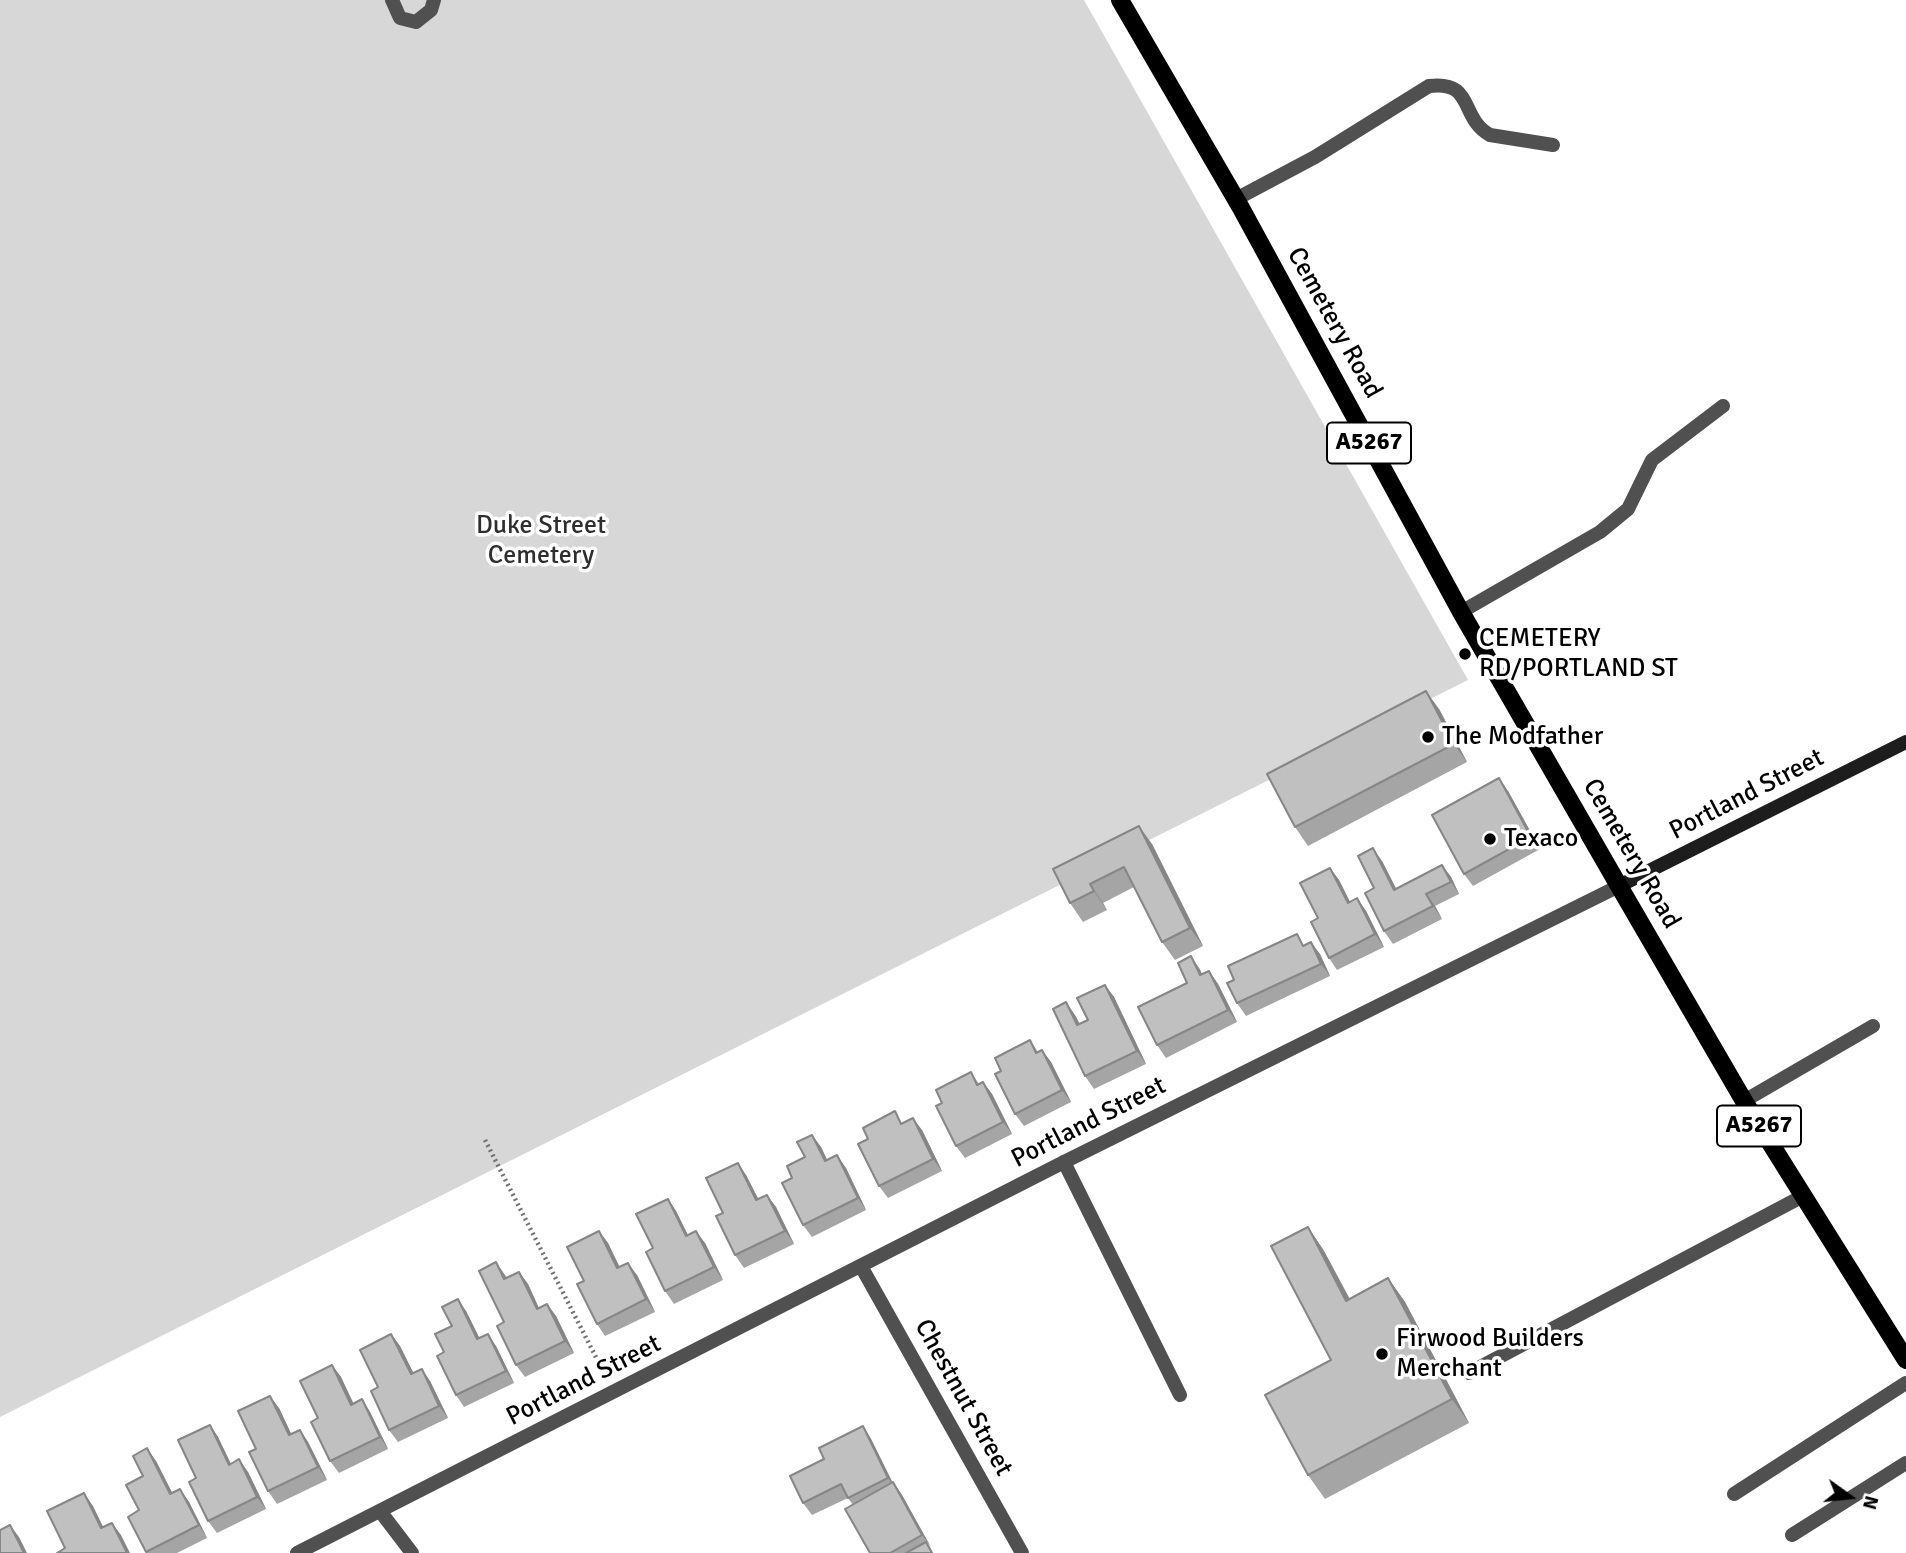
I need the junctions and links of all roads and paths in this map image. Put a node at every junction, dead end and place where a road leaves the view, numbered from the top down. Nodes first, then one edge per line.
1 (392, 0) edge
2 (434, 0) edge
3 (1119, 0) edge
4 (1553, 145) dead end
5 (1236, 199) junction
6 (1723, 406) dead end
7 (1461, 612) junction
8 (1906, 742) edge
9 (1619, 886) junction
10 (1873, 1026) dead end
11 (1744, 1101) junction
12 (485, 1140) dead end
13 (1064, 1162) junction
14 (1803, 1196) junction
15 (862, 1268) junction
16 (1906, 1360) edge
17 (1469, 1373) dead end
18 (1906, 1383) edge
19 (614, 1393) junction
20 (1180, 1395) dead end
21 (1906, 1463) edge
22 (1734, 1494) dead end
23 (380, 1511) junction
24 (1792, 1535) dead end
25 (297, 1553) edge
26 (412, 1553) edge
27 (1022, 1553) edge

1 - 2 street
3 - 5 main road, Cemetery Road / A5267
4 - 5 street
5 - 7 main road, Cemetery Road / A5267
6 - 7 street
7 - 9 main road, Cemetery Road / A5267
8 - 9 street, Portland Street
9 - 11 main road, Cemetery Road / A5267
9 - 13 street, Portland Street
10 - 11 street
11 - 14 main road, Cemetery Road / A5267
12 - 19 path
13 - 15 street, Portland Street
13 - 20 street
14 - 16 main road, Cemetery Road / A5267
14 - 17 street
15 - 19 street, Portland Street
15 - 27 street, Chestnut Street
18 - 22 street
19 - 23 street, Portland Street
21 - 24 street
23 - 25 street, Portland Street
23 - 26 street

